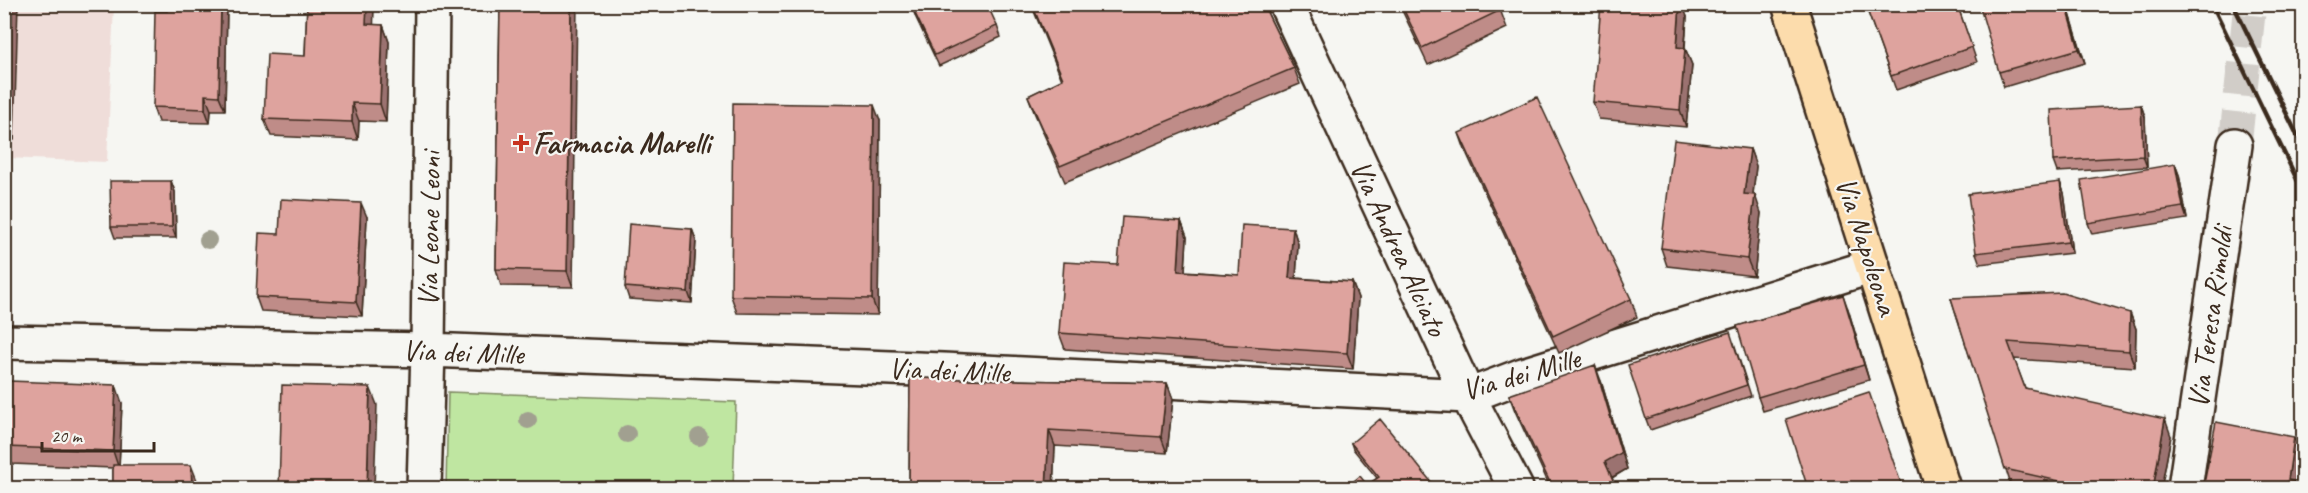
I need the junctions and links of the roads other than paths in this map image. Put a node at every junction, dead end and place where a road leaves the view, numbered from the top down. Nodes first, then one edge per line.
1 (432, 4) edge
2 (1286, 4) edge
3 (1789, 4) edge
4 (2235, 145) tunnel mouth
5 (1873, 266) junction
6 (4, 342) edge
7 (428, 351) junction
8 (1468, 396) junction
9 (424, 489) edge
10 (1516, 489) edge
11 (1943, 489) edge
12 (2185, 489) edge

1 - 7 street, Via Leone Leoni
2 - 8 street, Via Andrea Alciato
3 - 5 main road, Via Napoleona
4 - 12 street, Via Teresa Rimoldi
5 - 8 street, Via dei Mille
5 - 11 main road, Via Napoleona
6 - 7 street, Via dei Mille
7 - 8 street, Via dei Mille
7 - 9 street, Via Leone Leoni
8 - 10 street, Via Andrea Alciato

